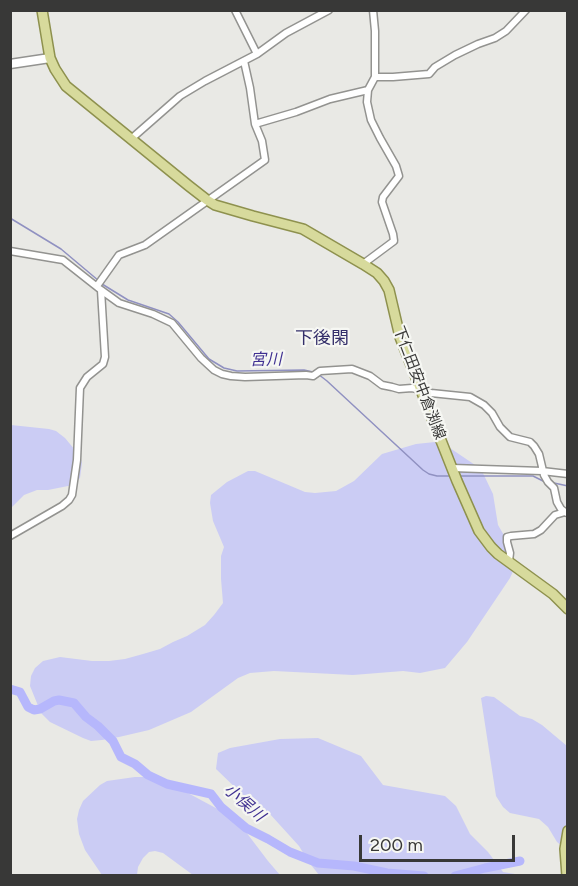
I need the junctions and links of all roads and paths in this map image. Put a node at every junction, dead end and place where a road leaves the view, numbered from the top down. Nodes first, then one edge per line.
1 (42, 10) edge
2 (235, 10) edge
3 (329, 10) edge
4 (373, 10) edge
5 (526, 10) edge
6 (257, 54) junction
7 (50, 58) junction
8 (244, 61) junction
9 (10, 64) edge
10 (375, 77) junction
11 (368, 90) junction
12 (255, 124) junction
13 (131, 139) junction
14 (207, 200) junction
15 (10, 251) edge
16 (363, 264) junction
17 (99, 288) junction
18 (421, 390) junction
19 (454, 473) junction
20 (543, 473) junction
21 (567, 474) edge
22 (566, 513) edge
23 (10, 536) edge
24 (509, 561) junction
25 (567, 609) edge
26 (567, 831) edge
27 (567, 876) edge

1 - 7 main road, 下仁田安中倉渕線
2 - 6 street
3 - 6 street
4 - 10 street
5 - 10 street
6 - 8 street
7 - 9 street
7 - 13 main road, 下仁田安中倉渕線
8 - 12 street
8 - 13 street
10 - 11 street
11 - 12 street
11 - 16 street
12 - 14 street
13 - 14 main road, 下仁田安中倉渕線
14 - 16 main road, 下仁田安中倉渕線
14 - 17 street
15 - 17 street
16 - 18 main road, 下仁田安中倉渕線
17 - 18 street
17 - 23 street
18 - 19 main road, 下仁田安中倉渕線
18 - 20 street
19 - 20 street
19 - 24 main road, 下仁田安中倉渕線
20 - 21 street
20 - 22 street
22 - 24 street
24 - 25 main road, 下仁田安中倉渕線
26 - 27 main road

